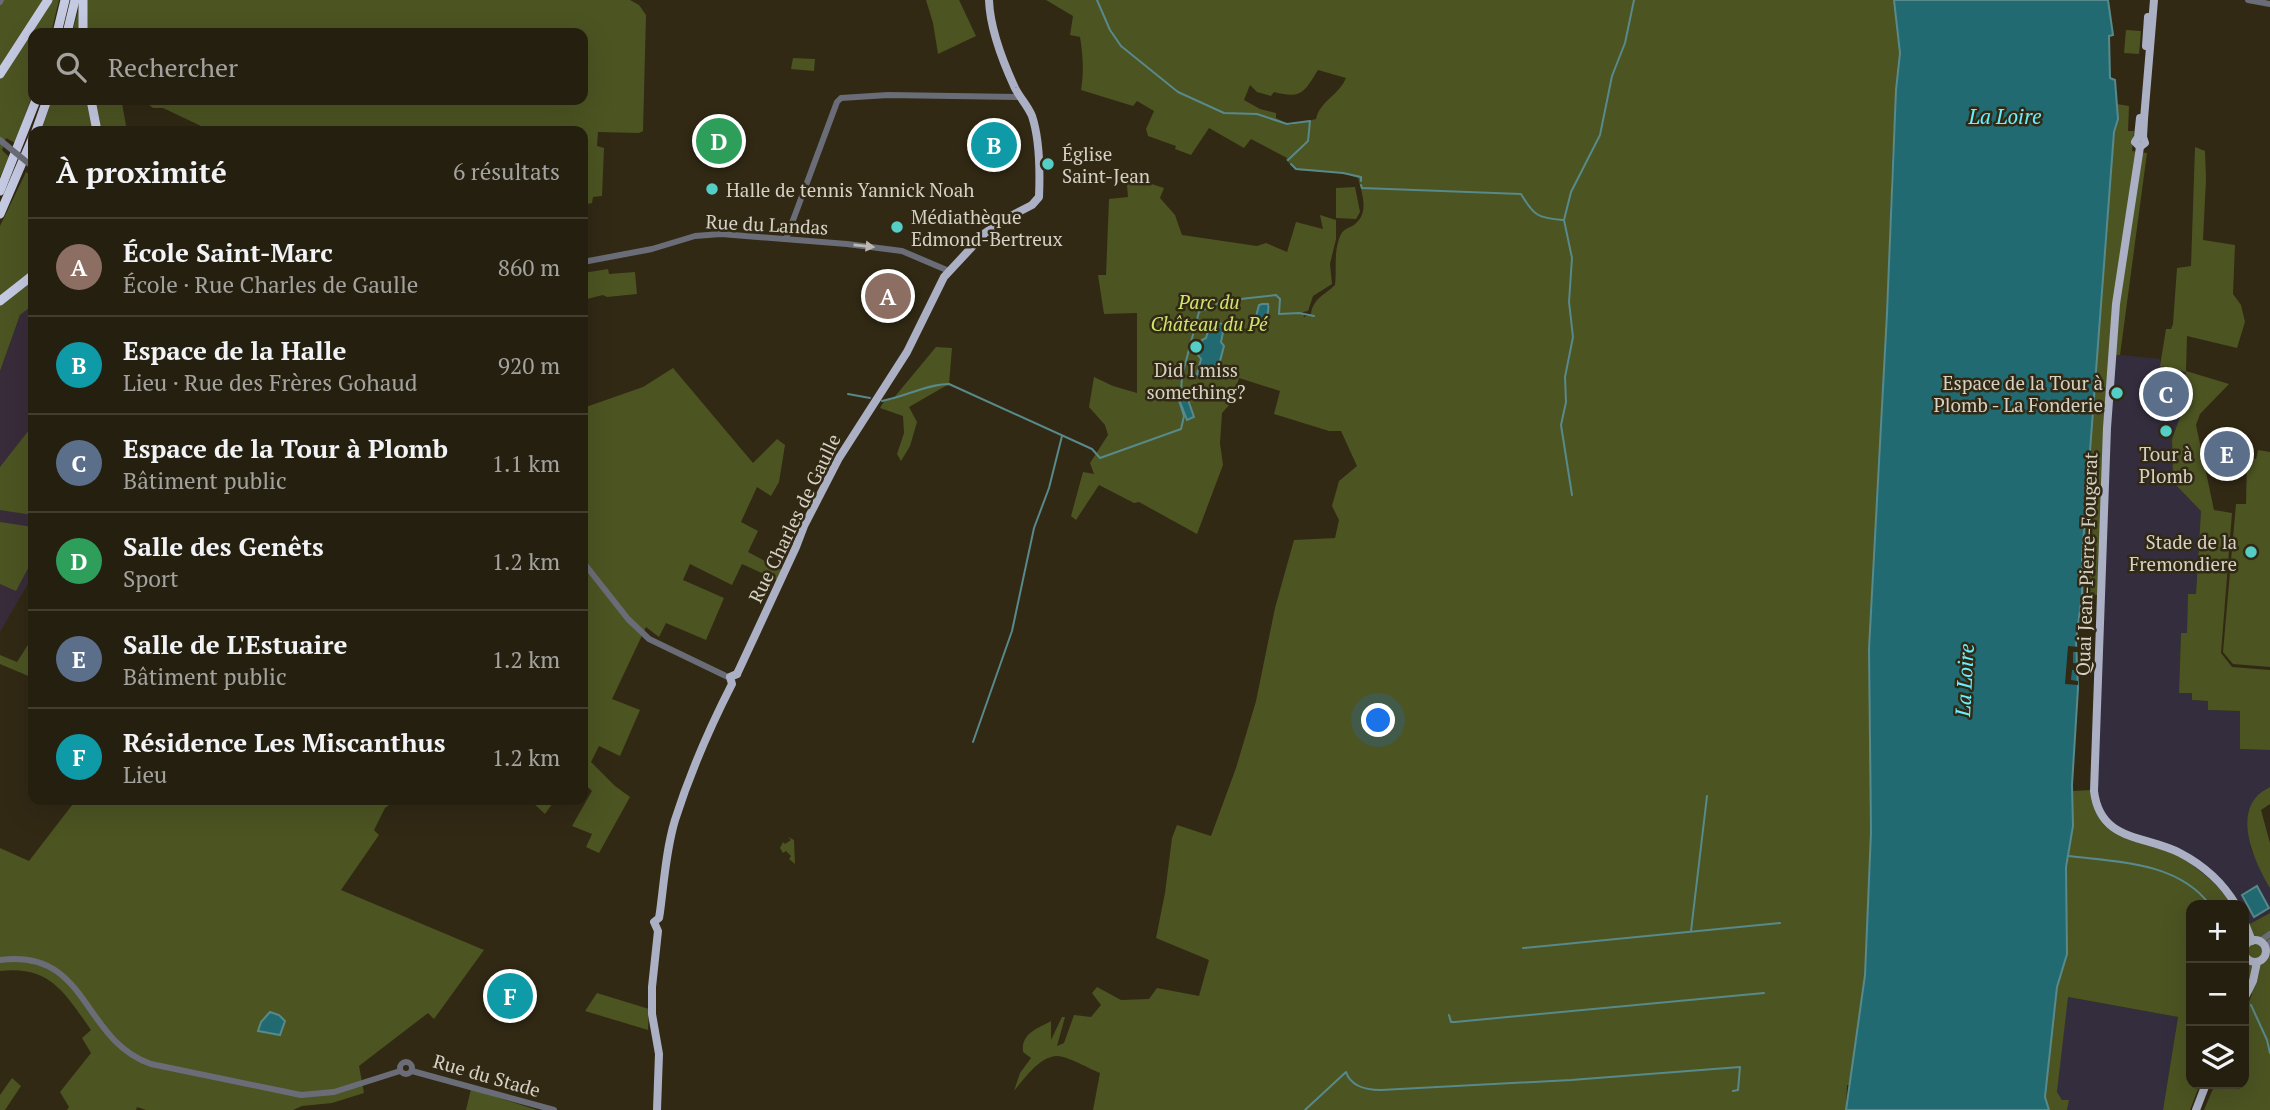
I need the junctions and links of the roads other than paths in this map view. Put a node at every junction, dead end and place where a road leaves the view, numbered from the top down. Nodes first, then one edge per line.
1 (48, 0) edge
2 (65, 0) edge
3 (75, 0) edge
4 (83, 0) edge
5 (989, 0) edge
6 (2152, 0) edge
7 (2248, 0) edge
8 (2270, 4) edge
9 (30, 28) edge
10 (58, 28) edge
11 (68, 28) edge
12 (83, 28) edge
13 (28, 31) edge
14 (0, 74) edge
15 (1021, 97) junction
16 (34, 105) edge
17 (45, 105) edge
18 (92, 105) edge
19 (38, 126) edge
20 (96, 126) edge
21 (0, 140) edge
22 (28, 149) edge
23 (28, 163) edge
24 (0, 191) edge
25 (0, 214) edge
26 (786, 239) junction
27 (588, 261) edge
28 (949, 271) junction
29 (28, 279) edge
30 (0, 301) edge
31 (588, 568) edge
32 (733, 678) junction
33 (2232, 900) edge
34 (2249, 929) edge
35 (2270, 934) edge
36 (2256, 941) junction
37 (2268, 946) edge
38 (0, 960) edge
39 (2252, 960) junction
40 (2249, 981) edge
41 (2204, 1089) edge
42 (554, 1110) edge
43 (657, 1110) edge
44 (2196, 1110) edge

1 - 9 highway
2 - 10 highway
3 - 11 highway
4 - 12 highway
5 - 15 main road
6 - 33 main road, Quai Jean-Pierre-Fougerat
7 - 8 street
13 - 14 highway
15 - 26 street
15 - 28 main road, Rue Charles de Gaulle
16 - 24 highway
17 - 19 highway
18 - 20 highway
21 - 23 street, bridge
22 - 25 highway
26 - 27 street, Rue du Landas
26 -> 28 street, Rue du Landas
28 - 32 main road, Rue Charles de Gaulle
29 - 30 highway
31 - 32 street
32 - 43 main road, Rue Charles de Gaulle
34 - 36 main road
35 - 36 street
36 - 37 main road
36 - 39 main road
37 - 39 main road
38 - 42 street, Rue du Stade
39 - 40 main road
41 - 44 main road

